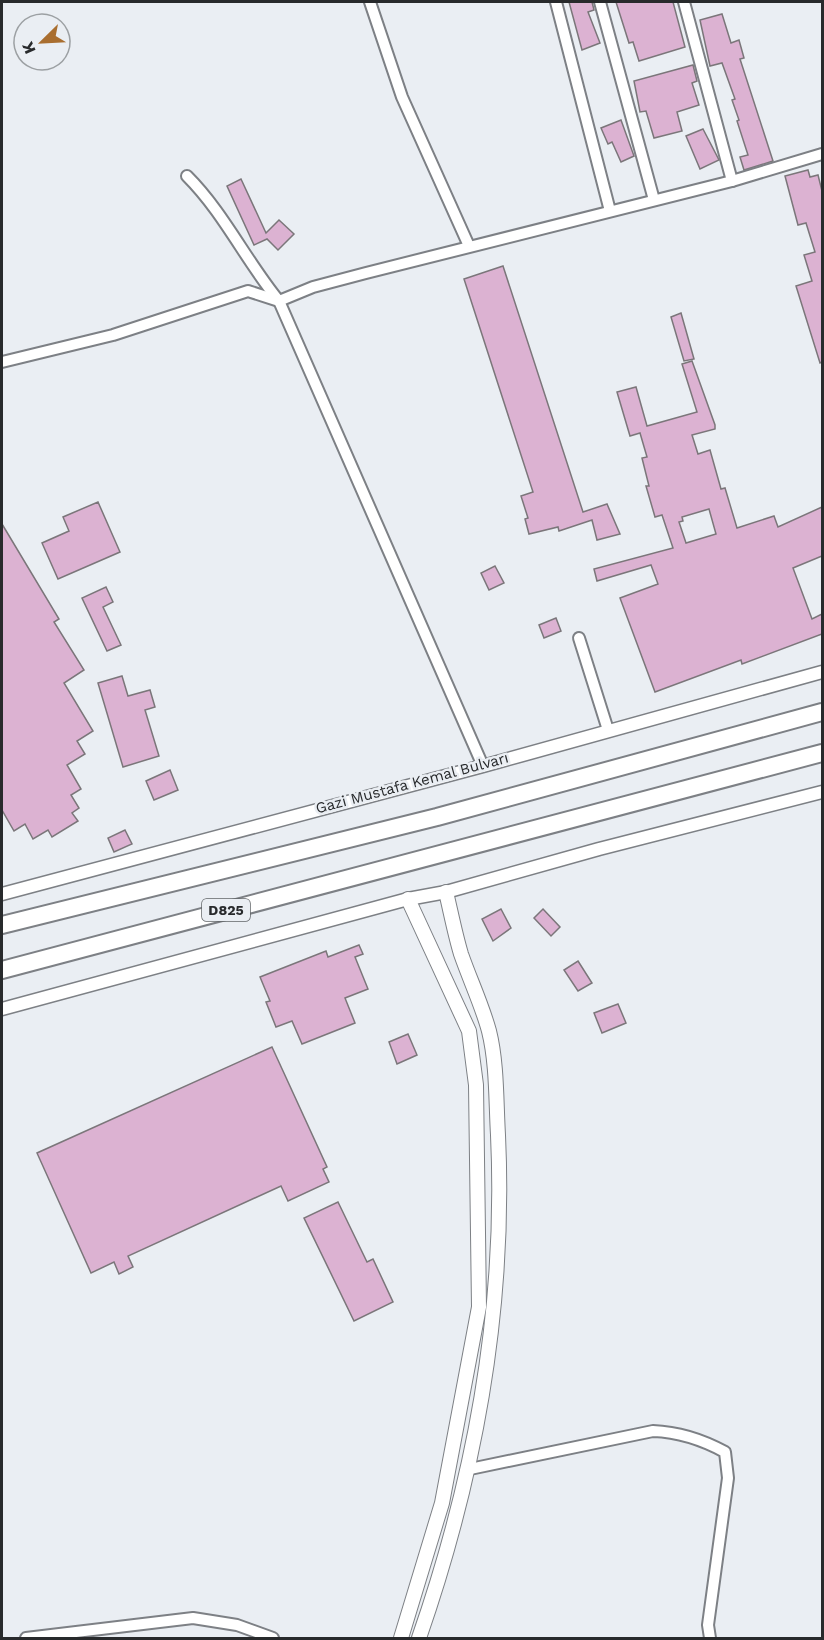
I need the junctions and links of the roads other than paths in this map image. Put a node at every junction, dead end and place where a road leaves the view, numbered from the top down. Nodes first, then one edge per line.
1 (370, 2) edge
2 (556, 2) edge
3 (600, 2) edge
4 (684, 2) edge
5 (822, 154) edge
6 (187, 176) dead end
7 (732, 181) junction
8 (654, 200) junction
9 (610, 211) junction
10 (469, 246) junction
11 (279, 301) junction
12 (2, 362) edge
13 (579, 638) dead end
14 (822, 672) edge
15 (822, 712) edge
16 (608, 730) junction
17 (822, 753) edge
18 (483, 766) junction
19 (822, 792) edge
20 (446, 892) junction
21 (2, 894) edge
22 (408, 899) junction
23 (2, 925) edge
24 (2, 970) edge
25 (2, 1009) edge
26 (470, 1469) junction
27 (26, 1638) edge
28 (273, 1638) edge
29 (400, 1638) edge
30 (419, 1638) edge
31 (710, 1638) edge

1 - 10 street
2 - 9 street
3 - 8 street
4 - 7 street
5 - 7 street
6 - 11 street
7 - 8 street
8 - 9 street
9 - 10 street
10 - 11 street
11 - 12 street
11 - 18 street
13 - 16 street
14 - 16 street, Gazi Mustafa Kemal Bulvarı
15 - 23 highway
16 - 18 street, Gazi Mustafa Kemal Bulvarı
17 - 24 highway, D825
18 - 21 street, Gazi Mustafa Kemal Bulvarı
19 - 20 street
20 - 22 street
20 - 26 main road
22 - 25 street
22 - 29 main road
26 - 30 main road
26 - 31 street
27 - 28 street

